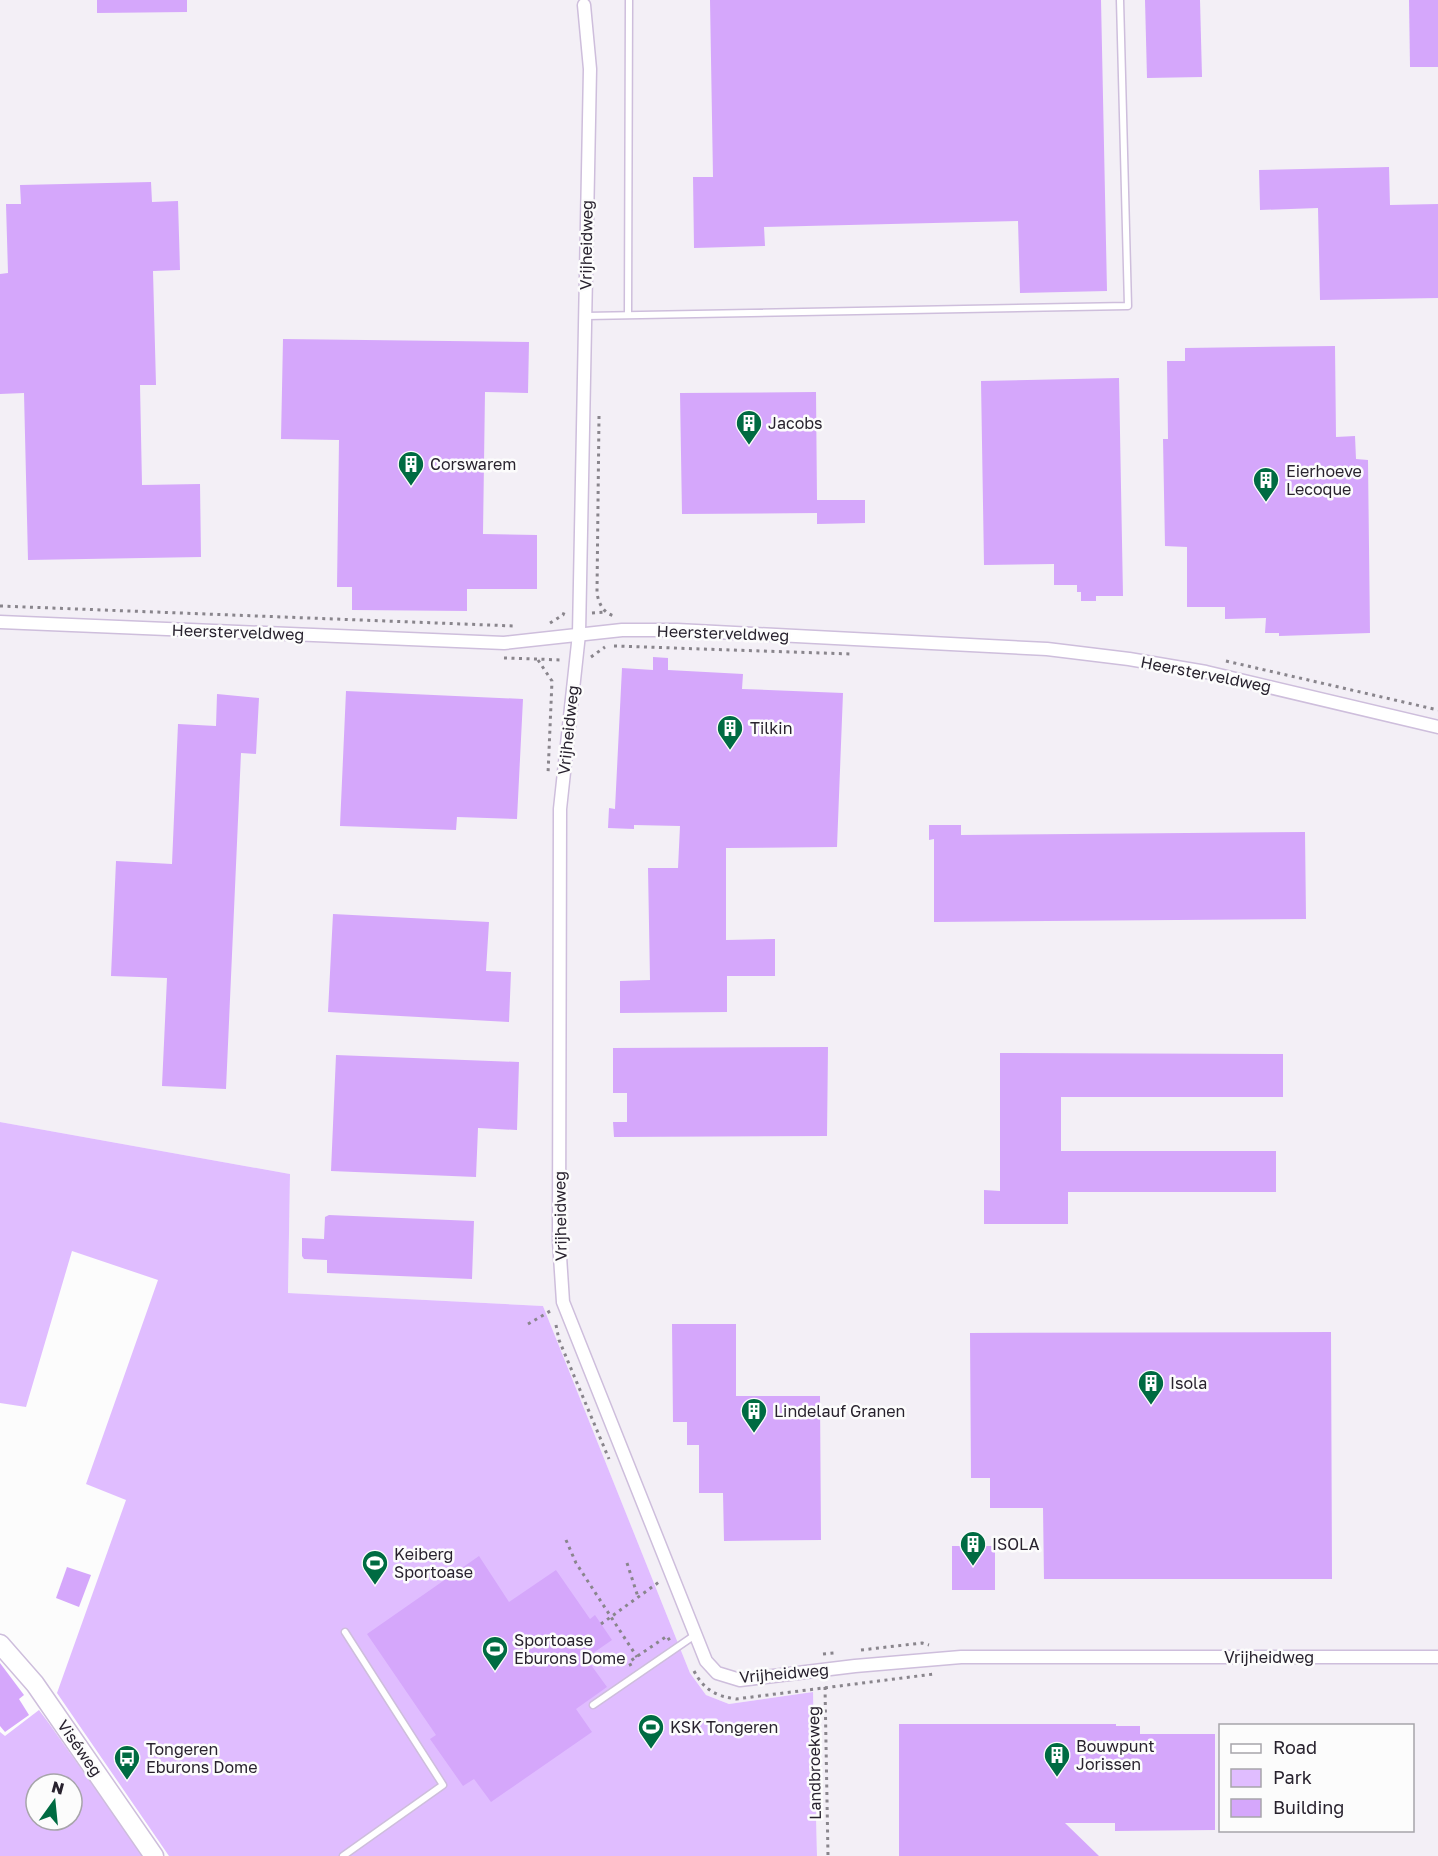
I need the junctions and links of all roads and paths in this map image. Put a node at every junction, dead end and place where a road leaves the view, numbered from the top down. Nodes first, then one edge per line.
1 (629, 0) edge
2 (1120, 0) edge
3 (584, 5) dead end
4 (628, 314) junction
5 (585, 315) junction
6 (568, 601) dead end
7 (0, 606) edge
8 (0, 622) edge
9 (545, 624) dead end
10 (517, 627) dead end
11 (579, 634) junction
12 (855, 655) dead end
13 (528, 659) dead end
14 (538, 660) junction
15 (583, 661) junction
16 (1438, 727) edge
17 (548, 782) dead end
18 (551, 1302) dead end
19 (610, 1461) dead end
20 (567, 1540) dead end
21 (627, 1563) dead end
22 (655, 1571) dead end
23 (671, 1574) junction
24 (660, 1582) junction
25 (664, 1592) dead end
26 (638, 1597) junction
27 (611, 1616) junction
28 (601, 1624) dead end
29 (345, 1632) dead end
30 (695, 1635) junction
31 (683, 1641) junction
32 (0, 1644) edge
33 (822, 1654) dead end
34 (638, 1657) dead end
35 (961, 1657) junction
36 (1438, 1657) edge
37 (824, 1670) junction
38 (825, 1688) junction
39 (593, 1705) dead end
40 (154, 1856) edge
41 (343, 1856) edge
42 (828, 1856) edge

1 - 4 lane
2 - 4 lane
3 - 5 street, Vrijheidweg
4 - 5 lane
5 - 11 street, Vrijheidweg
6 - 9 path
7 - 10 path
8 - 11 street, Heersterveldweg
11 - 15 street, Vrijheidweg
11 - 16 street, Heersterveldweg
12 - 15 path
13 - 14 path
14 - 15 path
14 - 17 path
15 - 23 street, Vrijheidweg
18 - 19 path
20 - 27 path
21 - 26 path
22 - 24 path
23 - 24 path
23 - 30 street, Vrijheidweg
24 - 25 path
24 - 26 path
26 - 27 path
27 - 28 path
27 - 34 path
29 - 41 lane
30 - 31 lane
30 - 37 street, Vrijheidweg
31 - 38 path
31 - 39 lane
32 - 40 main road, Viséweg
33 - 37 path, Landbroekweg
35 - 36 street, Vrijheidweg
35 - 37 street, Vrijheidweg
35 - 38 path
37 - 38 path, Landbroekweg
38 - 42 path, Landbroekweg

